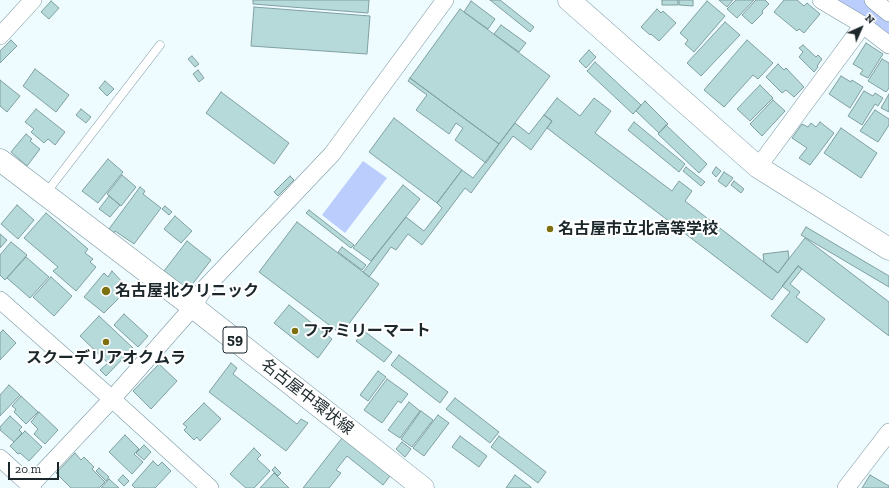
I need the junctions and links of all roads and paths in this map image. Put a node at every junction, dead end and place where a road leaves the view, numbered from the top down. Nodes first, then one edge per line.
1 (33, 0) edge
2 (445, 0) edge
3 (569, 0) edge
4 (821, 0) edge
5 (863, 25) junction
6 (0, 36) edge
7 (160, 45) dead end
8 (889, 45) edge
9 (0, 160) edge
10 (758, 167) junction
11 (44, 194) junction
12 (889, 249) edge
13 (0, 300) edge
14 (193, 307) junction
15 (112, 399) junction
16 (889, 432) edge
17 (0, 458) edge
18 (30, 487) edge
19 (421, 487) edge
20 (210, 488) edge
21 (846, 488) edge

1 - 6 street
2 - 14 street
3 - 10 main road
4 - 5 street
5 - 8 street
5 - 10 street
7 - 11 lane
9 - 11 main road, 名古屋中環状線 / 59
10 - 12 main road
11 - 14 main road, 名古屋中環状線 / 59
13 - 15 street
14 - 15 street
14 - 19 main road, 名古屋中環状線 / 59
15 - 18 street
15 - 20 street
16 - 21 street
17 - 18 street

